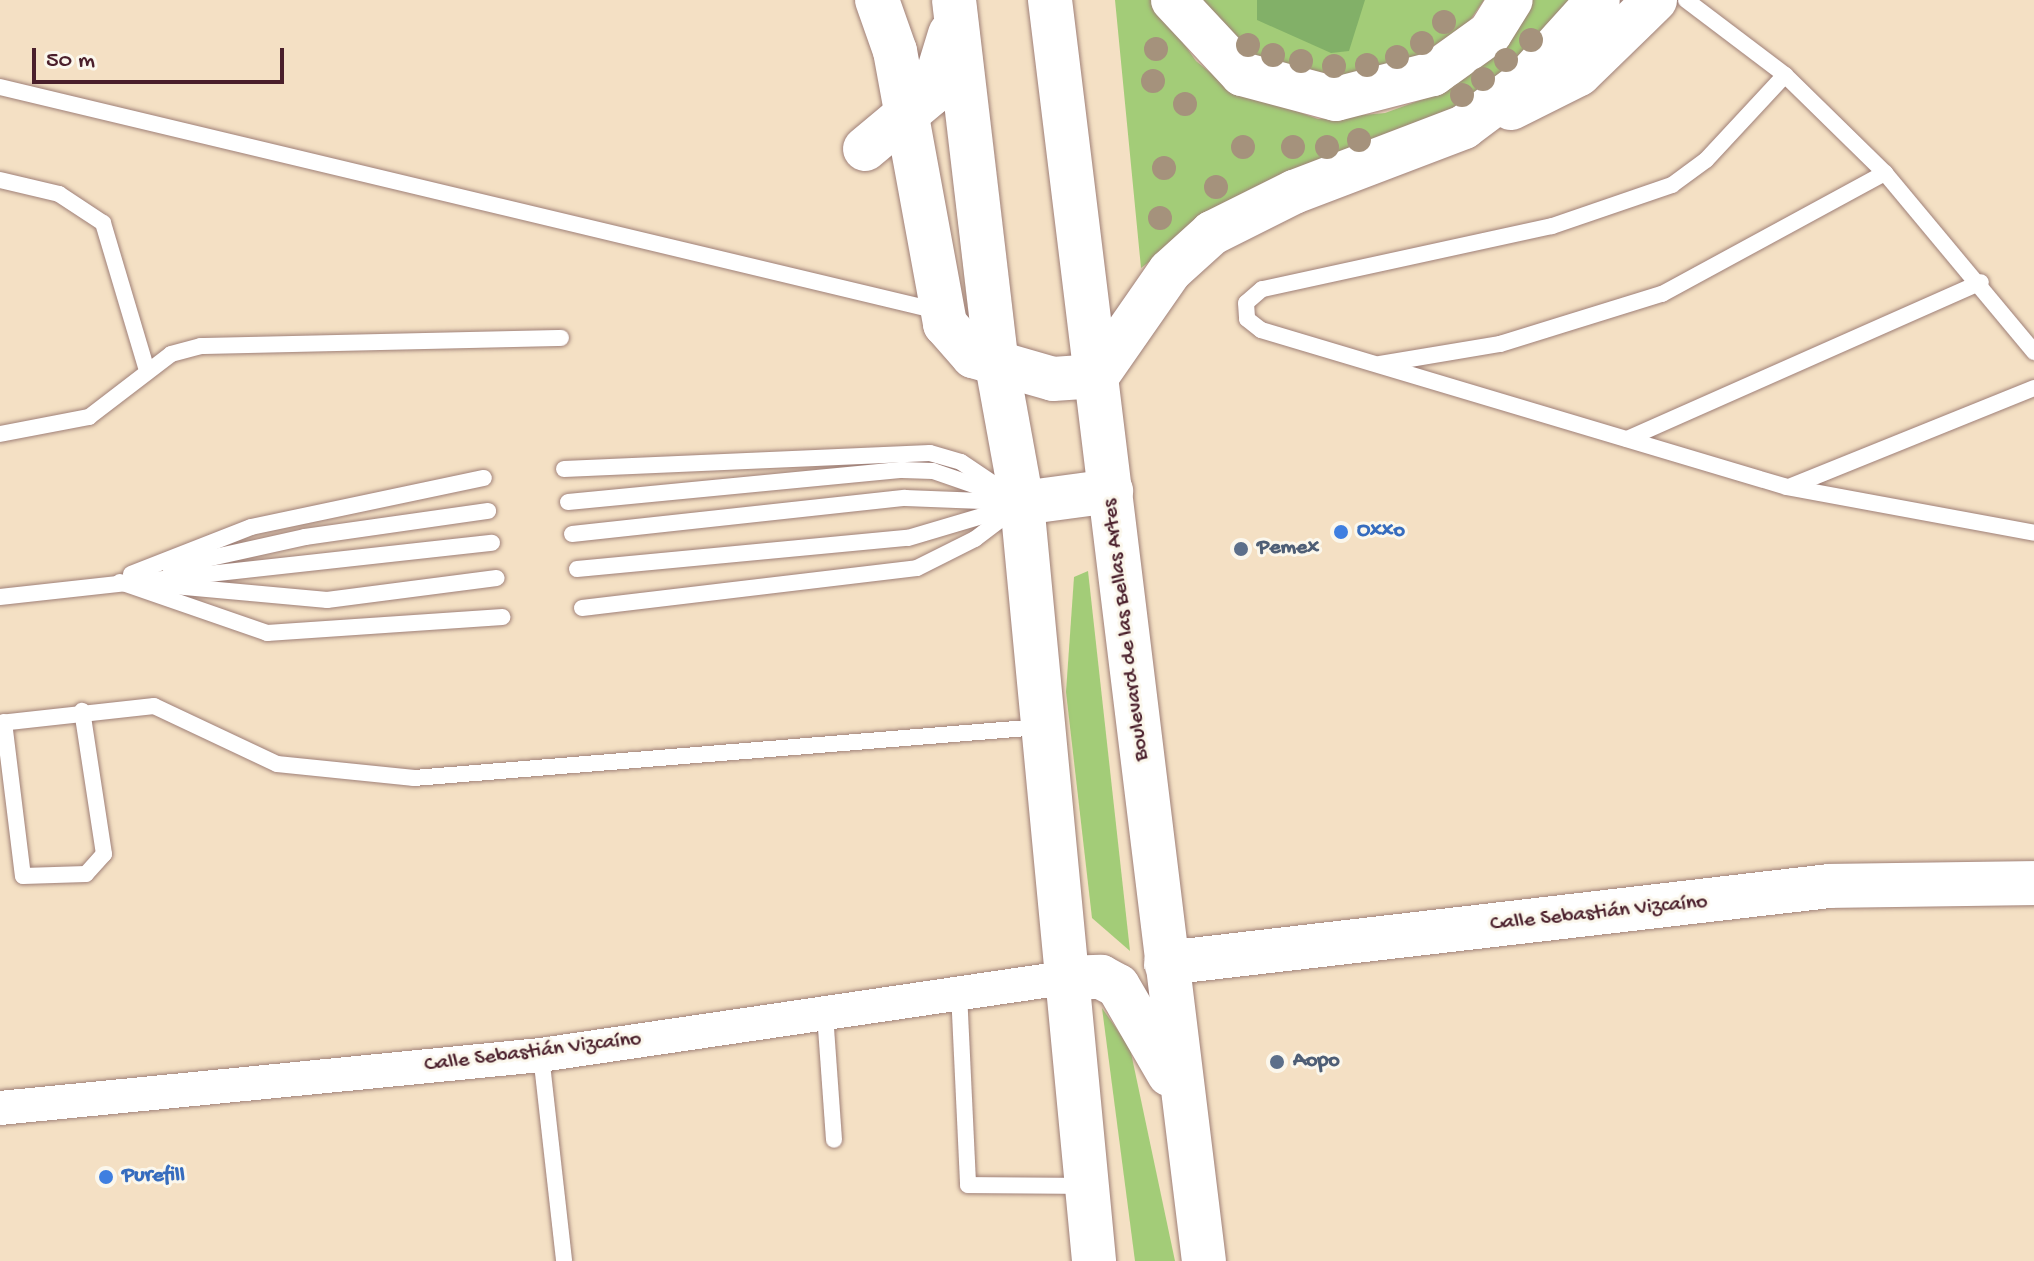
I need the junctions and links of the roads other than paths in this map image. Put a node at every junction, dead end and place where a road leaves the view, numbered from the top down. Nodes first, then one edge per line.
1 (877, 0) edge
2 (953, 0) edge
3 (1050, 0) edge
4 (1173, 0) edge
5 (1511, 0) edge
6 (1598, 0) edge
7 (1655, 0) edge
8 (1686, 0) edge
9 (1785, 75) junction
10 (0, 87) edge
11 (907, 117) junction
12 (1464, 127) junction
13 (865, 149) joint
14 (915, 160) junction
15 (1885, 173) junction
16 (0, 180) edge
17 (1981, 282) junction
18 (943, 313) junction
19 (561, 338) dead end
20 (2034, 352) edge
21 (997, 365) junction
22 (1374, 365) junction
23 (147, 371) junction
24 (1097, 376) junction
25 (2034, 388) edge
26 (0, 434) edge
27 (1627, 439) junction
28 (564, 469) dead end
29 (484, 478) dead end
30 (1787, 487) junction
31 (1111, 491) junction
32 (568, 502) dead end
33 (1022, 503) junction
34 (488, 511) dead end
35 (2034, 533) edge
36 (572, 534) dead end
37 (492, 543) dead end
38 (577, 569) dead end
39 (497, 578) dead end
40 (114, 580) junction
41 (0, 597) edge
42 (582, 608) dead end
43 (502, 617) dead end
44 (82, 711) junction
45 (2, 722) edge
46 (1042, 727) junction
47 (2034, 883) edge
48 (1166, 963) junction
49 (1064, 978) junction
50 (959, 992) junction
51 (825, 1014) junction
52 (541, 1055) junction
53 (1184, 1105) junction
54 (0, 1108) edge
55 (834, 1140) dead end
56 (1086, 1186) junction
57 (564, 1261) edge
58 (1094, 1261) edge
59 (1204, 1261) edge

1 - 11 main road
2 - 11 main road
2 - 21 main road
3 - 24 main road, Boulevard de las Bellas Artes
4 - 5 main road
6 - 12 main road
7 - 12 main road
8 - 9 lane
9 - 15 lane
9 - 22 lane
10 - 18 lane
11 - 13 main road
11 - 14 main road
12 - 24 main road
13 - 14 lane
14 - 18 main road
15 - 17 lane
15 - 22 lane
16 - 23 lane
17 - 20 lane
17 - 27 lane
18 - 21 main road
19 - 23 lane
21 - 24 main road
21 - 33 main road
22 - 27 lane
23 - 26 lane
24 - 31 main road, Boulevard de las Bellas Artes
25 - 30 lane
27 - 30 lane
28 - 33 lane
29 - 40 lane
30 - 35 lane
31 - 33 main road
31 - 48 main road, Boulevard de las Bellas Artes
32 - 33 lane
33 - 36 lane
33 - 38 lane
33 - 42 lane
33 - 46 main road
34 - 40 lane
37 - 40 lane
39 - 40 lane
40 - 41 lane
40 - 43 lane
44 - 45 lane
44 - 45 lane
44 - 46 lane
46 - 49 main road
47 - 48 main road, Calle Sebastián Vizcaíno
48 - 53 main road, Boulevard de las Bellas Artes
49 - 50 street, Calle Sebastián Vizcaíno
49 - 53 main road
49 - 56 main road
50 - 51 street, Calle Sebastián Vizcaíno
50 - 56 lane
51 - 52 street, Calle Sebastián Vizcaíno
51 - 55 lane
52 - 54 street, Calle Sebastián Vizcaíno
52 - 57 lane
53 - 59 main road, Boulevard de las Bellas Artes
56 - 58 main road

